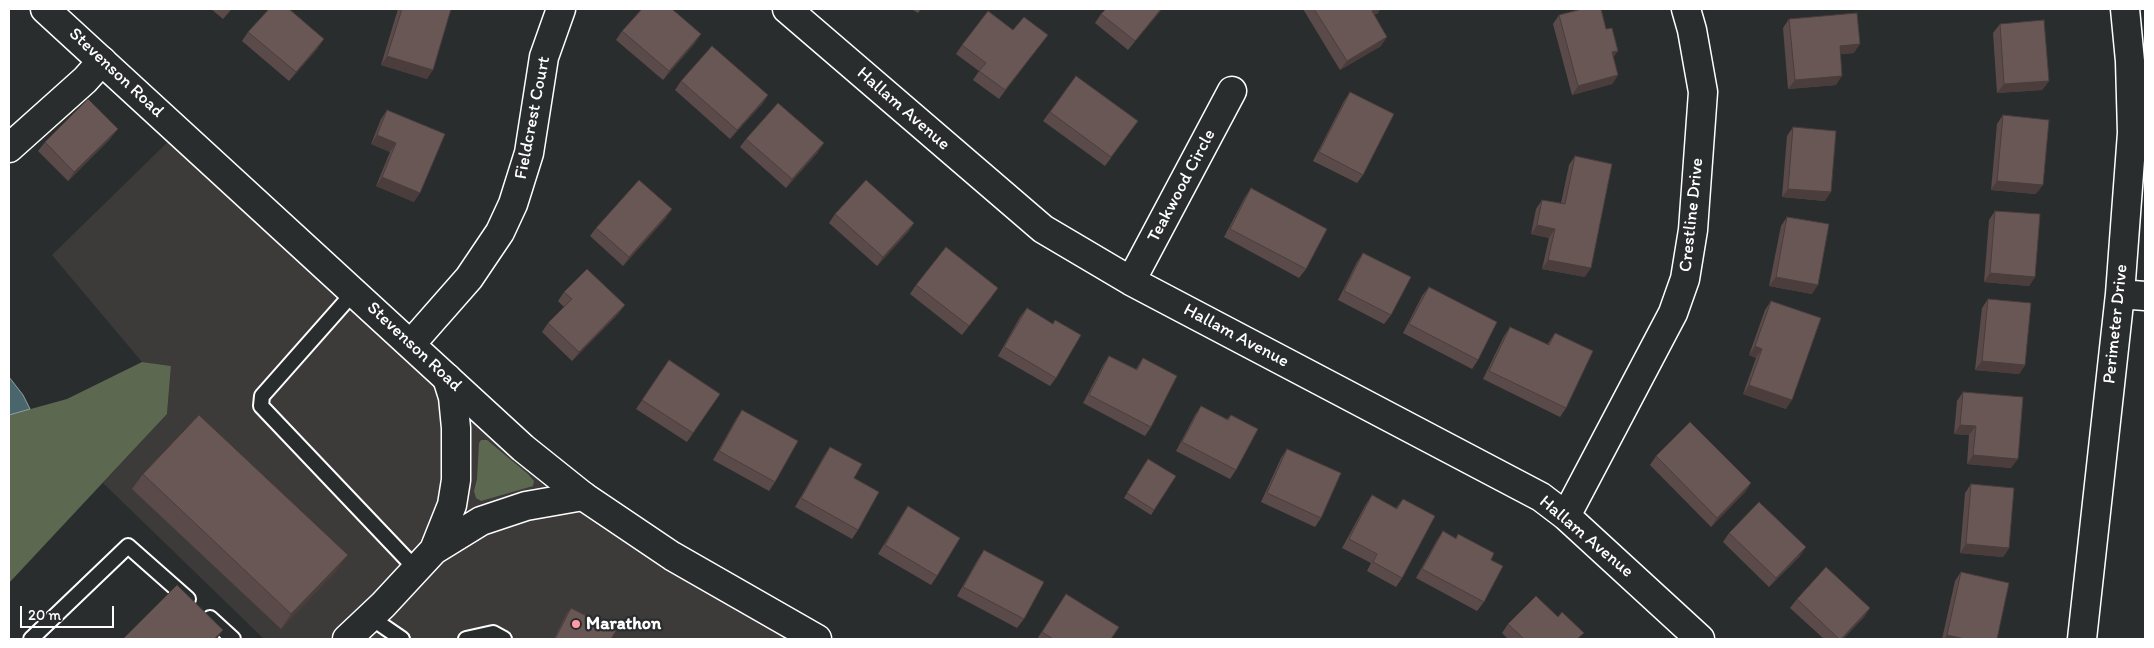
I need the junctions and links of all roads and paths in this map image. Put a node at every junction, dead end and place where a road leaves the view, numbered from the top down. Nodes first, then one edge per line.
1 (46, 9) edge
2 (561, 9) edge
3 (787, 9) edge
4 (1686, 9) edge
5 (2125, 9) edge
6 (102, 61) junction
7 (1232, 91) dead end
8 (9, 148) edge
9 (1131, 281) junction
10 (354, 292) junction
11 (2133, 295) edge
12 (410, 344) junction
13 (447, 378) junction
14 (583, 496) junction
15 (1566, 516) junction
16 (425, 559) junction
17 (370, 618) junction
18 (31, 639) edge
19 (233, 639) edge
20 (346, 639) edge
21 (402, 639) edge
22 (466, 639) edge
23 (504, 639) edge
24 (817, 639) edge
25 (1700, 639) edge
26 (2082, 639) edge

1 - 6 street, Stevenson Road
2 - 12 street, Fieldcrest Court
3 - 9 street, Hallam Avenue
4 - 15 street, Crestline Drive
5 - 11 street, Perimeter Drive
6 - 8 street
6 - 10 street, Stevenson Road
7 - 9 street, Teakwood Circle
9 - 15 street, Hallam Avenue
10 - 12 street, Stevenson Road
10 - 16 lane
11 - 26 street, Perimeter Drive
12 - 13 street, Stevenson Road
13 - 14 street, Stevenson Road
13 - 16 street
14 - 16 street
14 - 24 street, Stevenson Road
15 - 25 street, Hallam Avenue
16 - 17 street
17 - 20 street
17 - 21 lane
18 - 19 lane
22 - 23 lane

